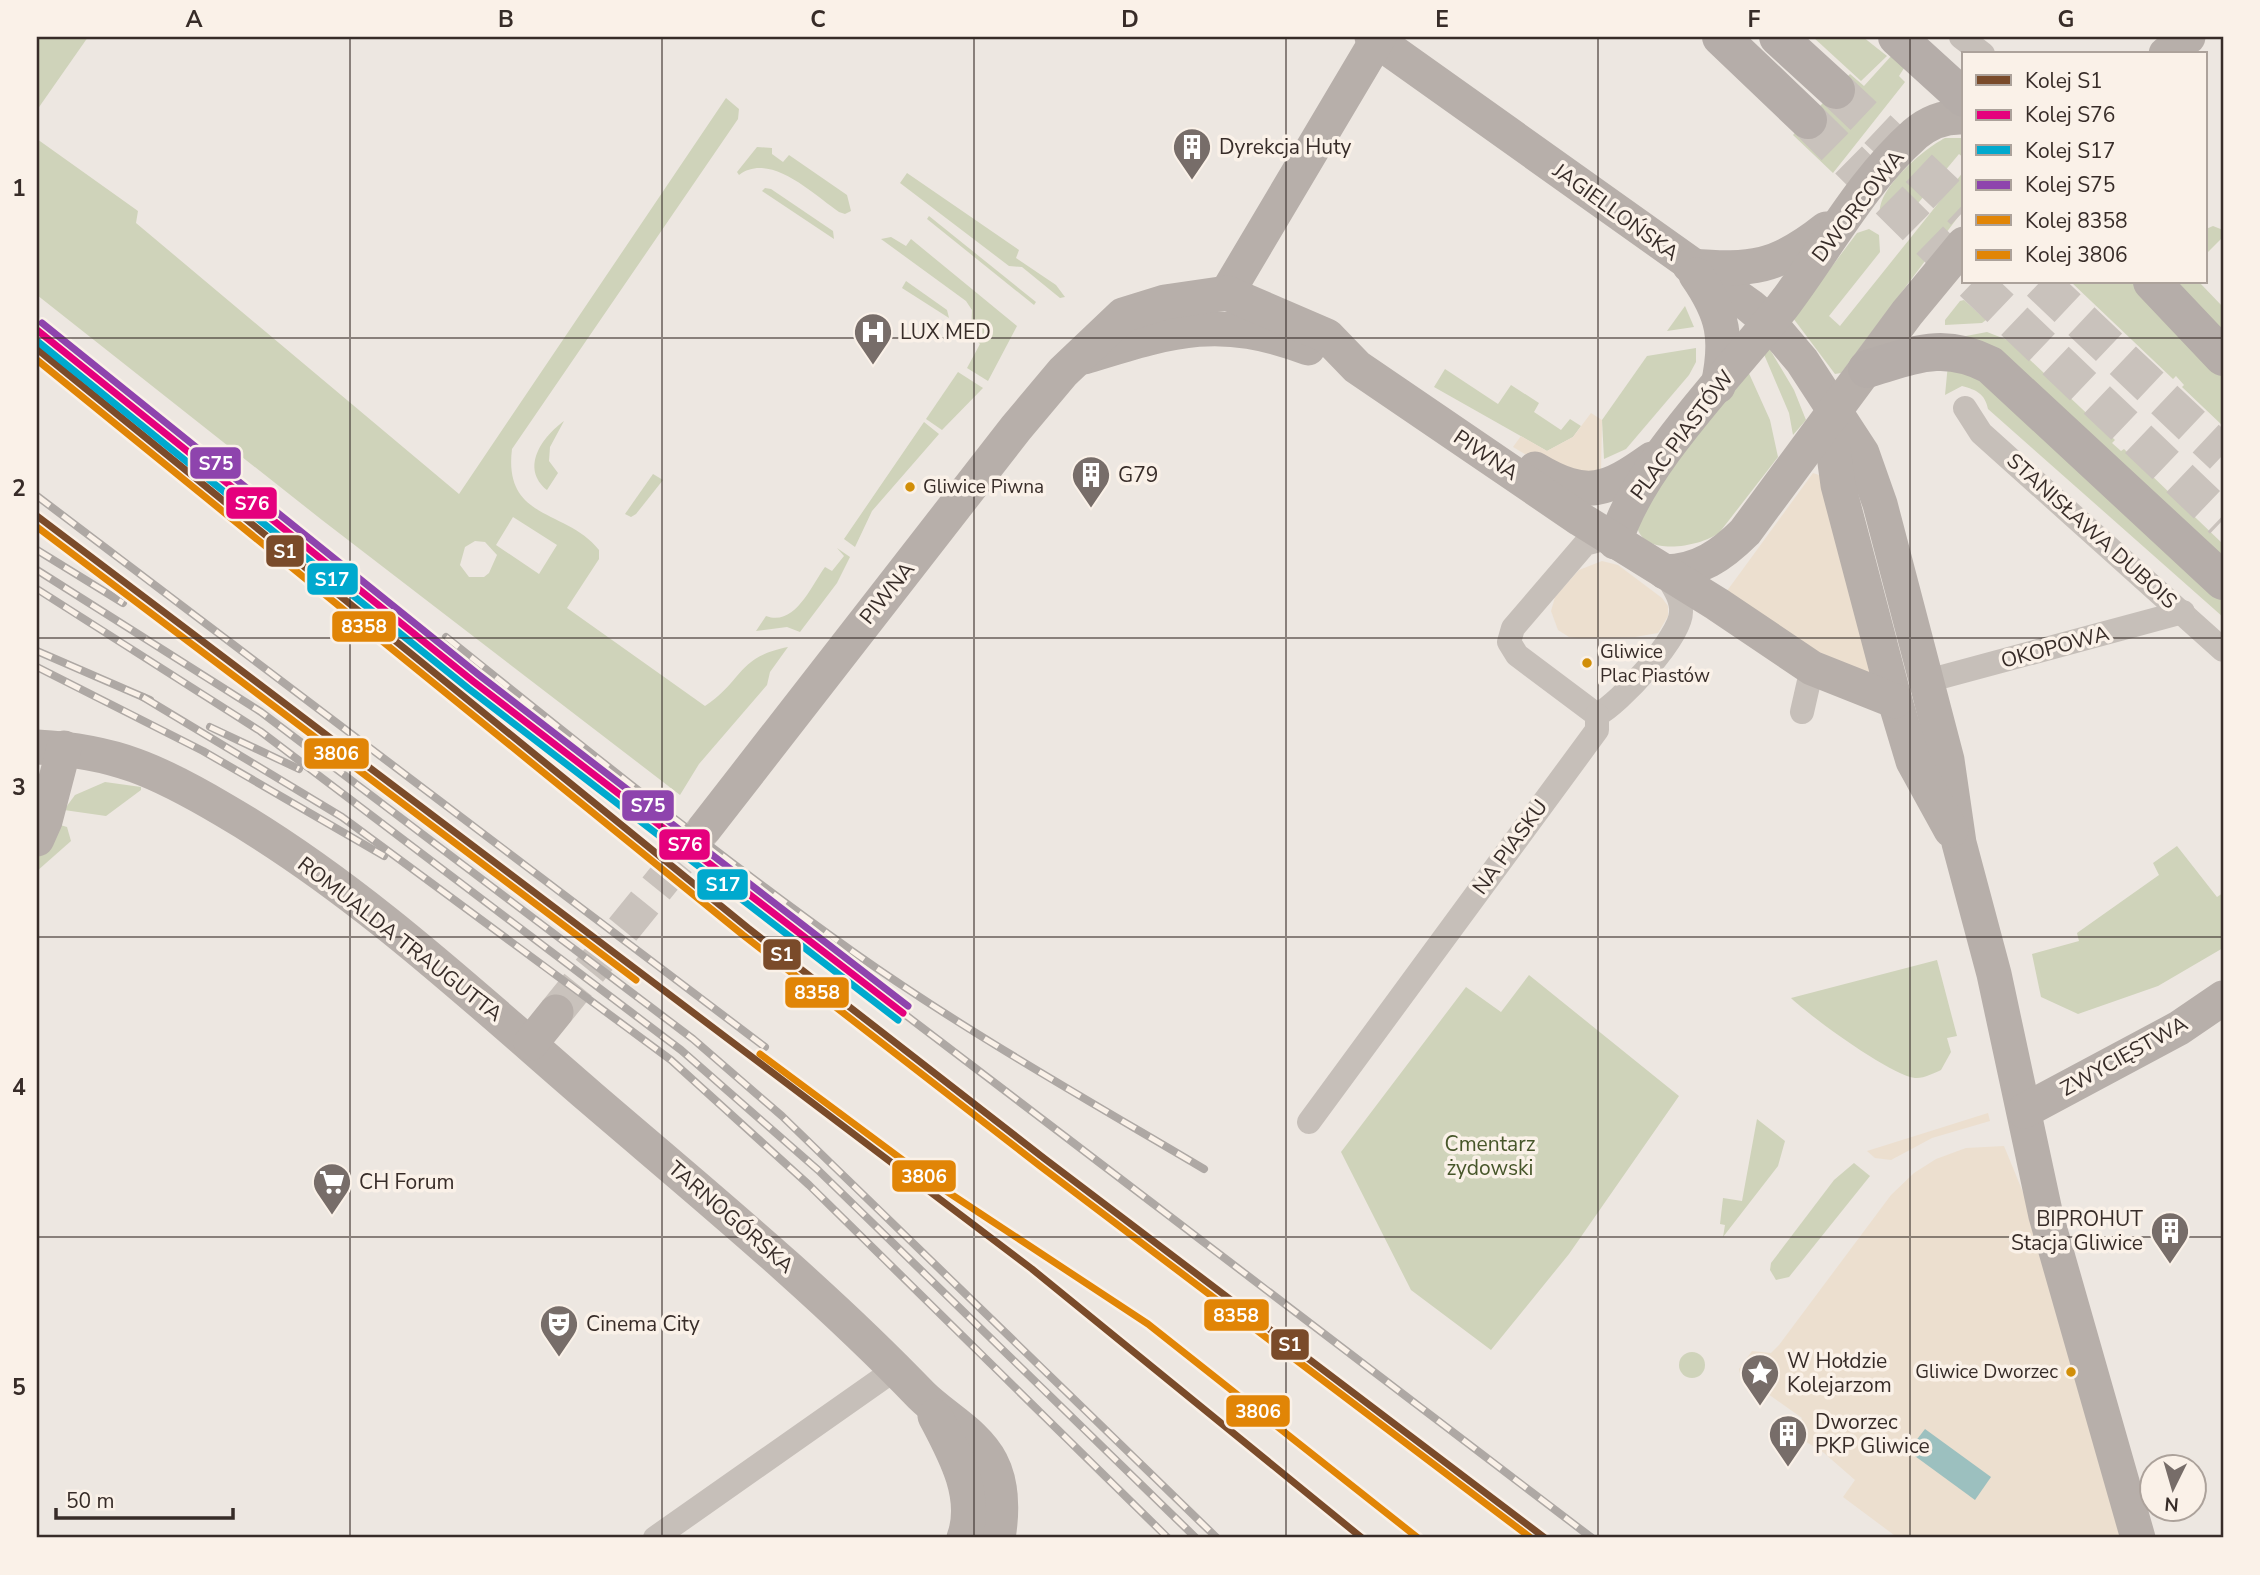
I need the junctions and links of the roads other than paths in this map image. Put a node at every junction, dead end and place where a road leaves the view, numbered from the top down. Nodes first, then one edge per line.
1 (1721, 37) edge
2 (1778, 37) edge
3 (1897, 37) edge
4 (1961, 37) edge
5 (2188, 37) edge
6 (1376, 38) edge
7 (1980, 52) edge
8 (2169, 52) edge
9 (1836, 90) tunnel mouth
10 (1962, 96) edge
11 (1962, 117) edge
12 (1808, 120) tunnel mouth
13 (1851, 209) junction
14 (1962, 246) edge
15 (1690, 266) junction
16 (2154, 284) edge
17 (1227, 293) junction
18 (1769, 322) junction
19 (2223, 357) edge
20 (1074, 360) junction
21 (1357, 367) junction
22 (1867, 369) junction
23 (1718, 386) junction
24 (1965, 408) dead end
25 (1833, 413) junction
26 (1426, 414) junction
27 (1671, 444) junction
28 (1615, 542) junction
29 (1665, 572) junction
30 (2223, 581) edge
31 (2183, 612) junction
32 (2223, 650) edge
33 (1812, 668) junction
34 (1927, 681) junction
35 (1895, 701) junction
36 (1802, 712) dead end
37 (1597, 715) junction
38 (50, 748) edge
39 (705, 828) tunnel mouth
40 (37, 839) edge
41 (1959, 844) junction
42 (2223, 998) edge
43 (556, 1012) tunnel mouth
44 (531, 1043) junction
45 (2024, 1111) junction
46 (1309, 1122) dead end
47 (897, 1368) junction
48 (925, 1399) junction
49 (655, 1538) edge
50 (964, 1538) edge
51 (998, 1538) edge
52 (2138, 1538) edge

1 - 12 main road
2 - 9 main road
3 - 10 main road
4 - 7 street
5 - 8 main road
6 - 15 main road, JAGIELLOŃSKA
6 - 17 main road
11 - 13 main road, DWORCOWA
13 - 15 main road
13 - 18 main road, DWORCOWA
14 - 22 main road
15 - 18 main road, JAGIELLOŃSKA
15 - 23 main road
16 - 19 main road
17 - 20 main road, PIWNA
17 - 21 main road, PIWNA
18 - 23 main road, PLAC PIASTÓW
18 - 25 main road, JAGIELLOŃSKA
20 - 21 main road, PIWNA
20 - 39 main road, PIWNA
21 - 26 main road, PIWNA
22 - 25 main road
22 - 30 main road
23 - 27 main road, PLAC PIASTÓW
24 - 31 street, STANISŁAWA DUBOIS
25 - 29 main road
25 - 34 main road, JAGIELLOŃSKA
25 - 35 main road
26 - 27 main road
26 - 28 main road, PIWNA
27 - 28 main road, PLAC PIASTÓW
28 - 29 main road
28 - 37 street
29 - 33 main road
29 - 37 street
31 - 32 street, STANISŁAWA DUBOIS
31 - 34 street, OKOPOWA
33 - 35 main road
33 - 36 street
34 - 41 main road, JAGIELLOŃSKA
35 - 41 main road
37 - 46 street, NA PIASKU
38 - 40 main road
38 - 44 main road, ROMUALDA TRAUGUTTA
41 - 45 main road
42 - 45 main road, ZWYCIĘSTWA
43 - 44 main road
44 - 47 main road, TARNOGÓRSKA
45 - 52 main road
47 - 48 main road, TARNOGÓRSKA
47 - 49 street
48 - 50 main road, TARNOGÓRSKA
48 - 51 main road, TARNOGÓRSKA

